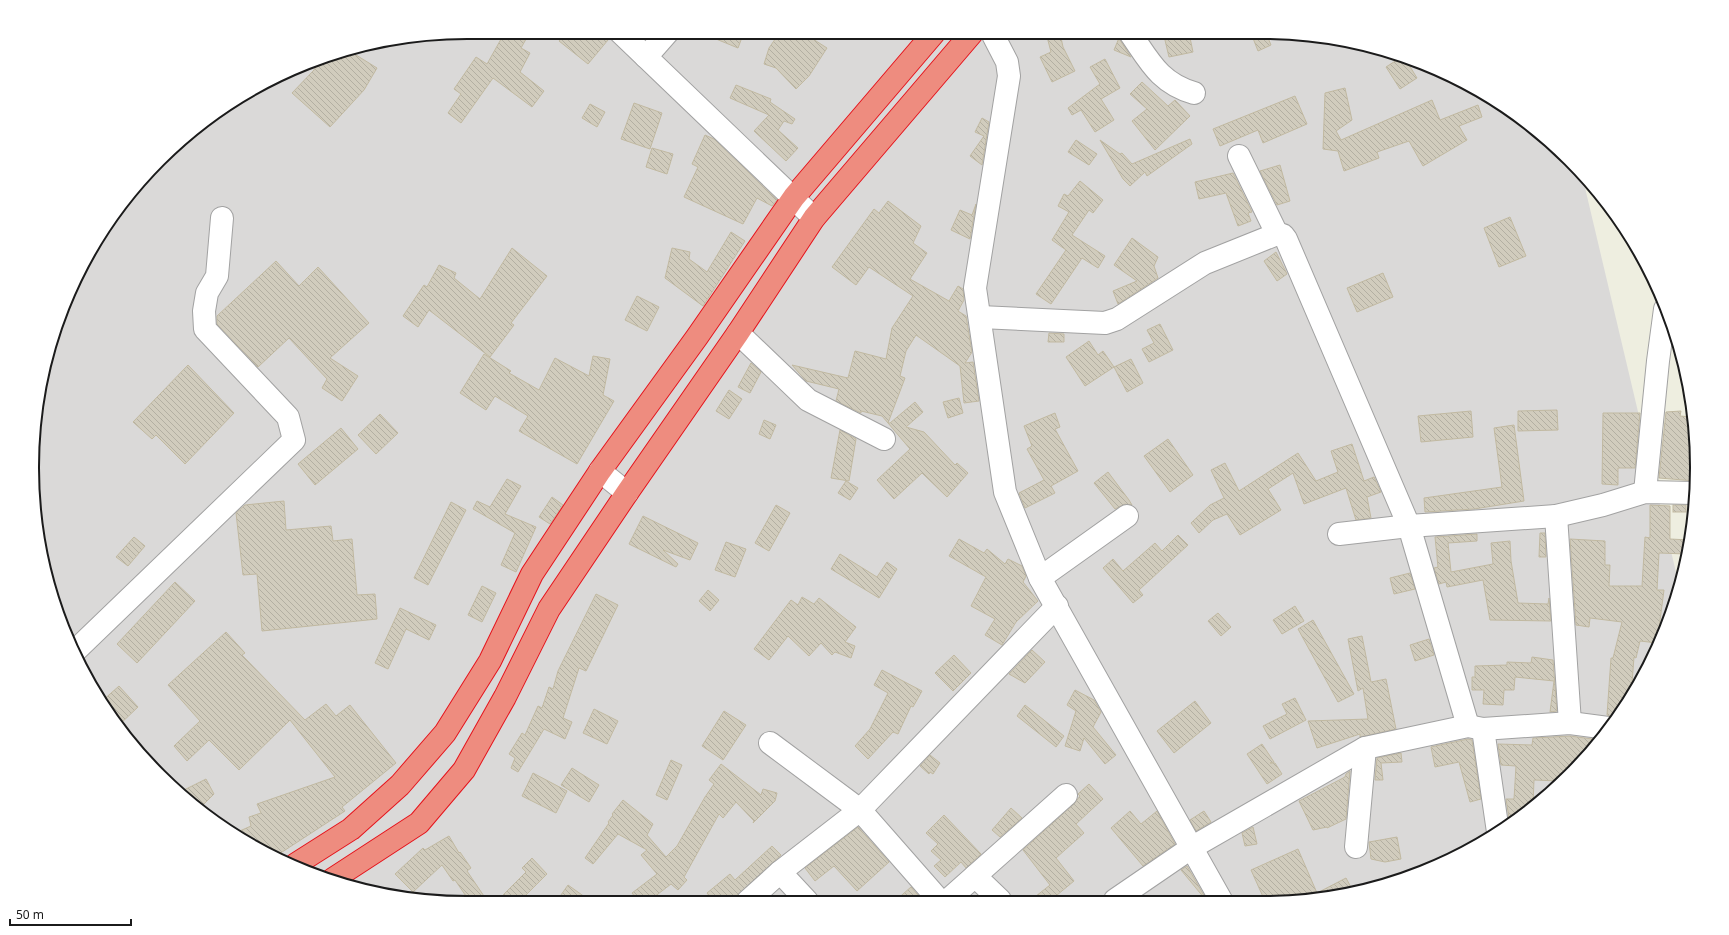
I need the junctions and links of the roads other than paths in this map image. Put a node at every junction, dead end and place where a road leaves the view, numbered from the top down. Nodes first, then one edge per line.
1 (627, 39) edge
2 (662, 39) edge
3 (928, 39) edge
4 (967, 39) edge
5 (995, 39) edge
6 (1134, 39) edge
7 (646, 57) junction
8 (1194, 93) dead end
9 (1239, 156) dead end
10 (794, 197) junction
11 (222, 218) dead end
12 (814, 218) junction
13 (1278, 234) junction
14 (980, 317) junction
15 (1664, 321) edge
16 (738, 333) junction
17 (884, 439) dead end
18 (600, 471) junction
19 (1645, 492) junction
20 (627, 493) junction
21 (1689, 493) edge
22 (1127, 516) dead end
23 (1556, 516) junction
24 (1409, 526) junction
25 (1339, 534) dead end
26 (1040, 578) junction
27 (1057, 606) junction
28 (79, 647) edge
29 (1570, 722) junction
30 (1476, 727) junction
31 (1602, 727) edge
32 (770, 743) dead end
33 (1365, 748) junction
34 (1066, 795) dead end
35 (860, 810) junction
36 (1497, 826) edge
37 (1191, 848) junction
38 (1356, 848) dead end
39 (300, 861) edge
40 (780, 872) junction
41 (338, 875) edge
42 (975, 876) junction
43 (754, 896) edge
44 (802, 896) edge
45 (935, 896) edge
46 (952, 896) edge
47 (996, 896) edge
48 (1121, 896) edge
49 (1219, 896) edge

1 - 7 street
2 - 7 street
3 - 10 highway
4 - 12 highway
5 - 14 street
6 - 8 street
7 - 10 street
9 - 13 street
10 - 12 street
10 - 18 highway
11 - 28 street
12 - 16 highway
13 - 14 street
13 - 24 street
14 - 26 street
15 - 19 street
16 - 17 street
16 - 20 highway
18 - 20 street
18 - 39 highway
19 - 21 street
19 - 23 street
20 - 41 highway
22 - 26 street
23 - 24 street
23 - 29 street
24 - 25 street
24 - 30 street
26 - 27 street
27 - 35 street
27 - 37 street
29 - 30 street
29 - 31 street
30 - 33 street
30 - 36 street
32 - 35 street
33 - 37 street
33 - 38 street
34 - 42 street
35 - 40 street
35 - 45 street
37 - 48 street
37 - 49 street
40 - 43 street
40 - 44 street
42 - 46 street
42 - 47 street

